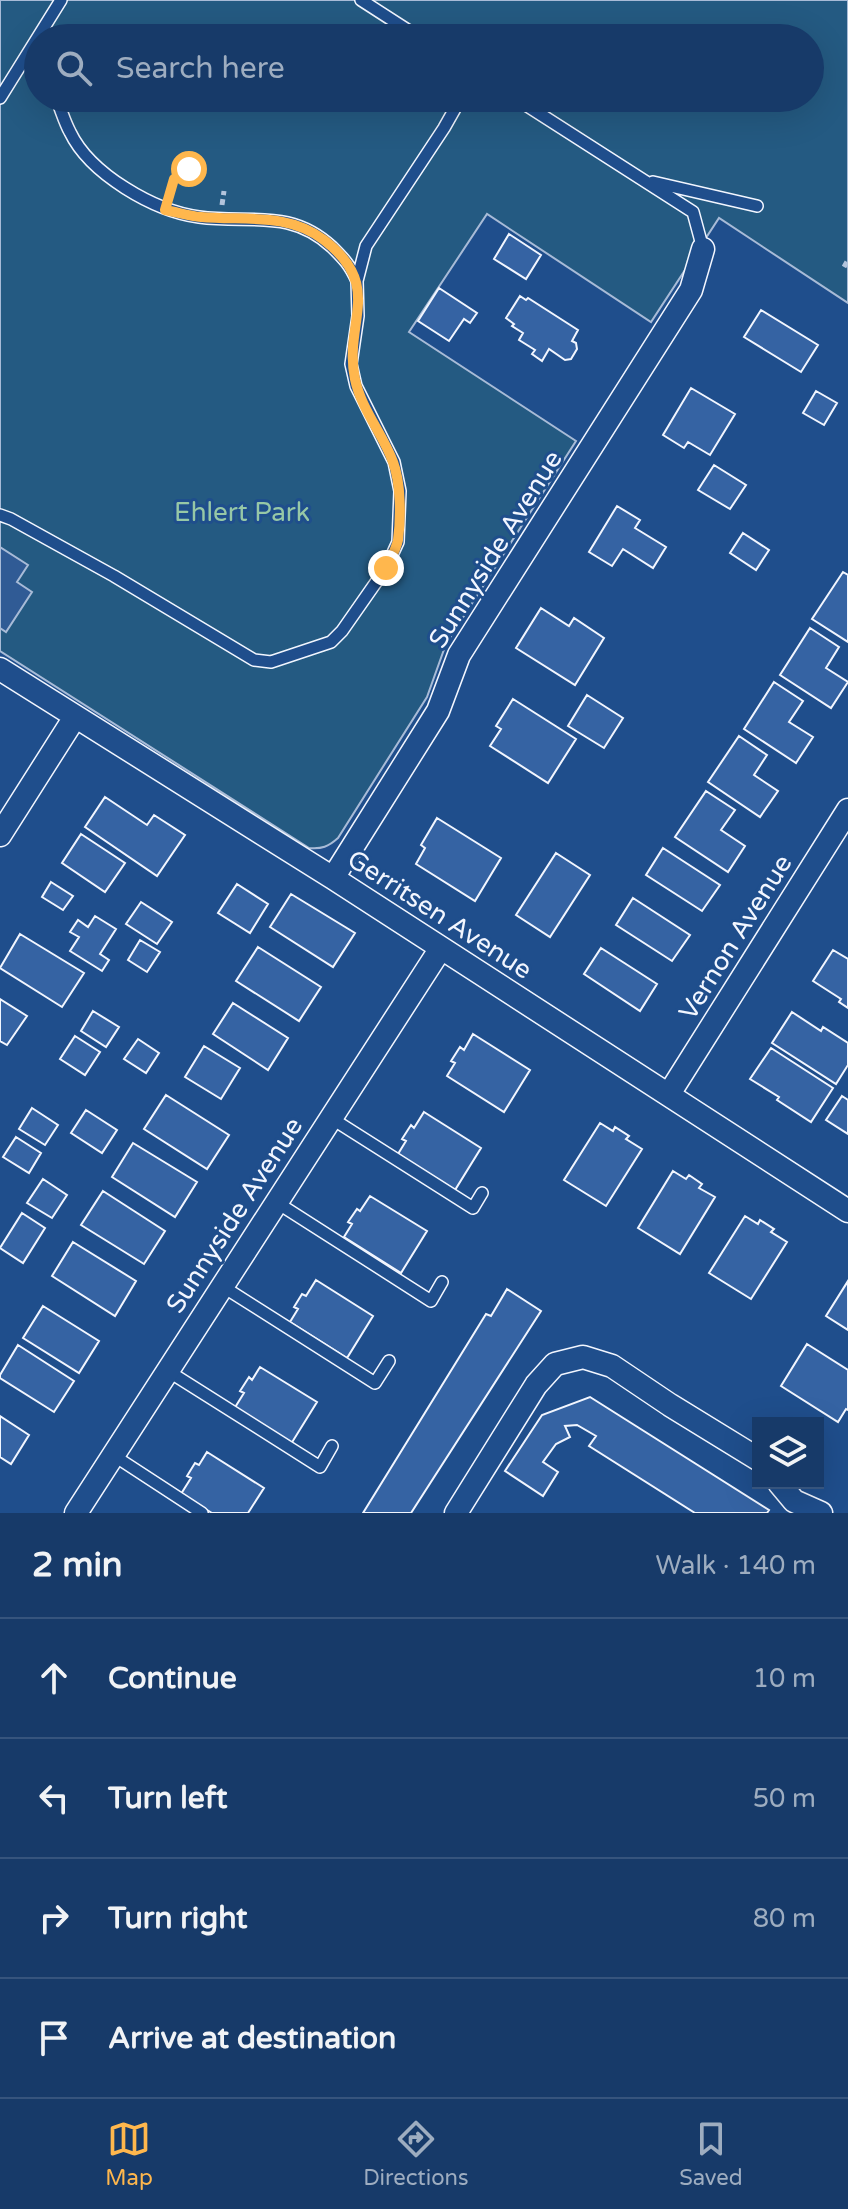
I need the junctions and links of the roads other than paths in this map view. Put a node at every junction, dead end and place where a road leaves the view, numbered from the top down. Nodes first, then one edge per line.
1 (61, 0) edge
2 (361, 0) edge
3 (48, 24) edge
4 (398, 24) edge
5 (24, 61) edge
6 (0, 98) edge
7 (61, 112) edge
8 (453, 112) edge
9 (537, 112) edge
10 (645, 180) junction
11 (757, 206) dead end
12 (703, 249) joint
13 (357, 281) junction
14 (0, 515) edge
15 (0, 669) edge
16 (75, 717) junction
17 (848, 810) edge
18 (0, 835) edge
19 (333, 878) junction
20 (441, 948) junction
21 (669, 1094) junction
22 (330, 1118) junction
23 (482, 1193) dead end
24 (276, 1202) junction
25 (848, 1211) edge
26 (442, 1282) dead end
27 (222, 1286) junction
28 (389, 1361) dead end
29 (168, 1371) junction
30 (332, 1446) dead end
31 (113, 1455) junction
32 (752, 1455) edge
33 (790, 1507) edge
34 (76, 1513) edge
35 (202, 1513) edge
36 (456, 1513) edge
37 (821, 1513) edge

1 - 3 lane
2 - 4 lane
5 - 6 lane
7 - 13 lane
8 - 13 lane
9 - 10 lane
10 - 11 lane
10 - 12 lane
12 - 19 street, Sunnyside Avenue
13 - 14 lane
15 - 16 street, Gerritsen Avenue
16 - 18 street
16 - 19 street, Gerritsen Avenue
17 - 21 street, Vernon Avenue
19 - 20 street, Gerritsen Avenue
20 - 21 street, Gerritsen Avenue
20 - 22 street, Sunnyside Avenue
21 - 25 street, Gerritsen Avenue
22 - 23 lane
22 - 24 street, Sunnyside Avenue
24 - 26 lane
24 - 27 street, Sunnyside Avenue
27 - 28 lane
27 - 29 street, Sunnyside Avenue
29 - 30 lane
29 - 31 street, Sunnyside Avenue
31 - 34 street, Sunnyside Avenue
31 - 35 lane
32 - 36 street
33 - 37 street

